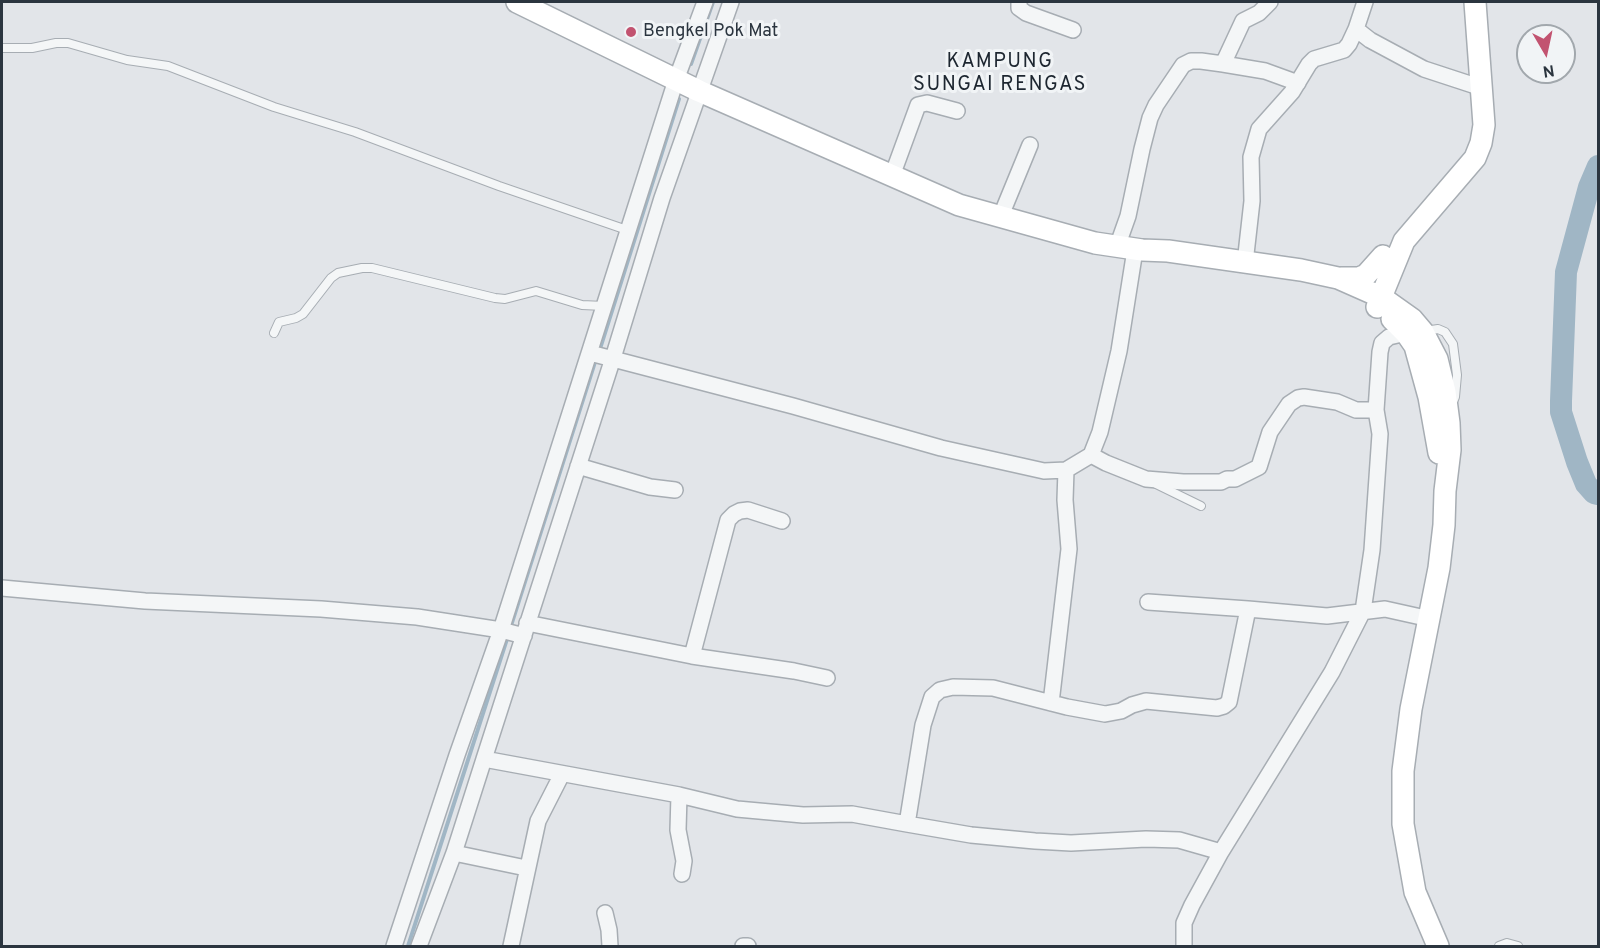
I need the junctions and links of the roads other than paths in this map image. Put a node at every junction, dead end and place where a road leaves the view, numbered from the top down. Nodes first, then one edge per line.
1 (517, 2) edge
2 (705, 2) edge
3 (731, 2) edge
4 (1018, 2) edge
5 (1270, 2) edge
6 (1365, 2) edge
7 (1475, 2) edge
8 (1356, 29) junction
9 (1073, 30) dead end
10 (2, 48) edge
11 (1223, 64) junction
12 (676, 80) junction
13 (1298, 83) junction
14 (1482, 88) junction
15 (699, 91) junction
16 (957, 111) dead end
17 (1030, 145) dead end
18 (892, 176) junction
19 (1000, 218) junction
20 (627, 230) junction
21 (1132, 249) junction
22 (1245, 262) junction
23 (1387, 263) junction
24 (1338, 278) junction
25 (1374, 299) junction
26 (604, 306) junction
27 (1414, 328) junction
28 (274, 333) dead end
29 (601, 356) junction
30 (1376, 410) junction
31 (1091, 455) junction
32 (578, 466) junction
33 (1066, 470) junction
34 (1146, 479) junction
35 (675, 490) dead end
36 (1444, 491) junction
37 (1201, 506) dead end
38 (783, 521) dead end
39 (2, 588) edge
40 (1148, 602) dead end
41 (1248, 609) junction
42 (1363, 611) junction
43 (1430, 619) junction
44 (515, 631) junction
45 (692, 656) junction
46 (827, 678) dead end
47 (1051, 703) junction
48 (484, 759) junction
49 (562, 774) junction
50 (679, 795) junction
51 (907, 824) junction
52 (1221, 852) junction
53 (454, 853) junction
54 (526, 868) junction
55 (682, 874) dead end
56 (605, 914) dead end
57 (394, 946) edge
58 (419, 946) edge
59 (511, 946) edge
60 (610, 946) edge
61 (1184, 946) edge
62 (1438, 946) edge
63 (1499, 946) edge
64 (1518, 946) edge

1 - 12 street
2 - 12 street
3 - 15 street
4 - 9 street
5 - 11 street
6 - 8 street
7 - 14 street
8 - 13 street
8 - 14 street
10 - 20 lane
11 - 13 street
11 - 21 street
12 - 15 street
12 - 20 street
13 - 22 street
14 - 23 street
15 - 18 street
15 - 29 street
16 - 18 street
17 - 19 street
18 - 19 street
19 - 21 street
20 - 26 street
21 - 22 street
21 - 25 street
21 - 31 street
22 - 24 street
23 - 24 street
23 - 25 street
23 - 27 street
24 - 25 street
25 - 27 street
26 - 28 lane
26 - 29 street
27 - 30 street
27 - 36 street
27 - 36 street
29 - 32 street
29 - 33 street
29 - 44 street
30 - 34 street
30 - 42 street
31 - 33 street
31 - 34 street
32 - 35 street
32 - 44 street
33 - 47 street
34 - 37 lane
36 - 43 street
38 - 45 street
39 - 44 street
40 - 41 street
41 - 42 street
41 - 47 street
42 - 43 street
42 - 52 street
43 - 62 street
44 - 45 street
44 - 48 street
44 - 57 street
45 - 46 street
47 - 51 street
48 - 49 street
48 - 53 street
49 - 50 street
49 - 54 street
50 - 51 street
50 - 55 street
51 - 52 street
52 - 61 street
53 - 54 street
53 - 58 street
54 - 59 street
56 - 60 street
63 - 64 lane

